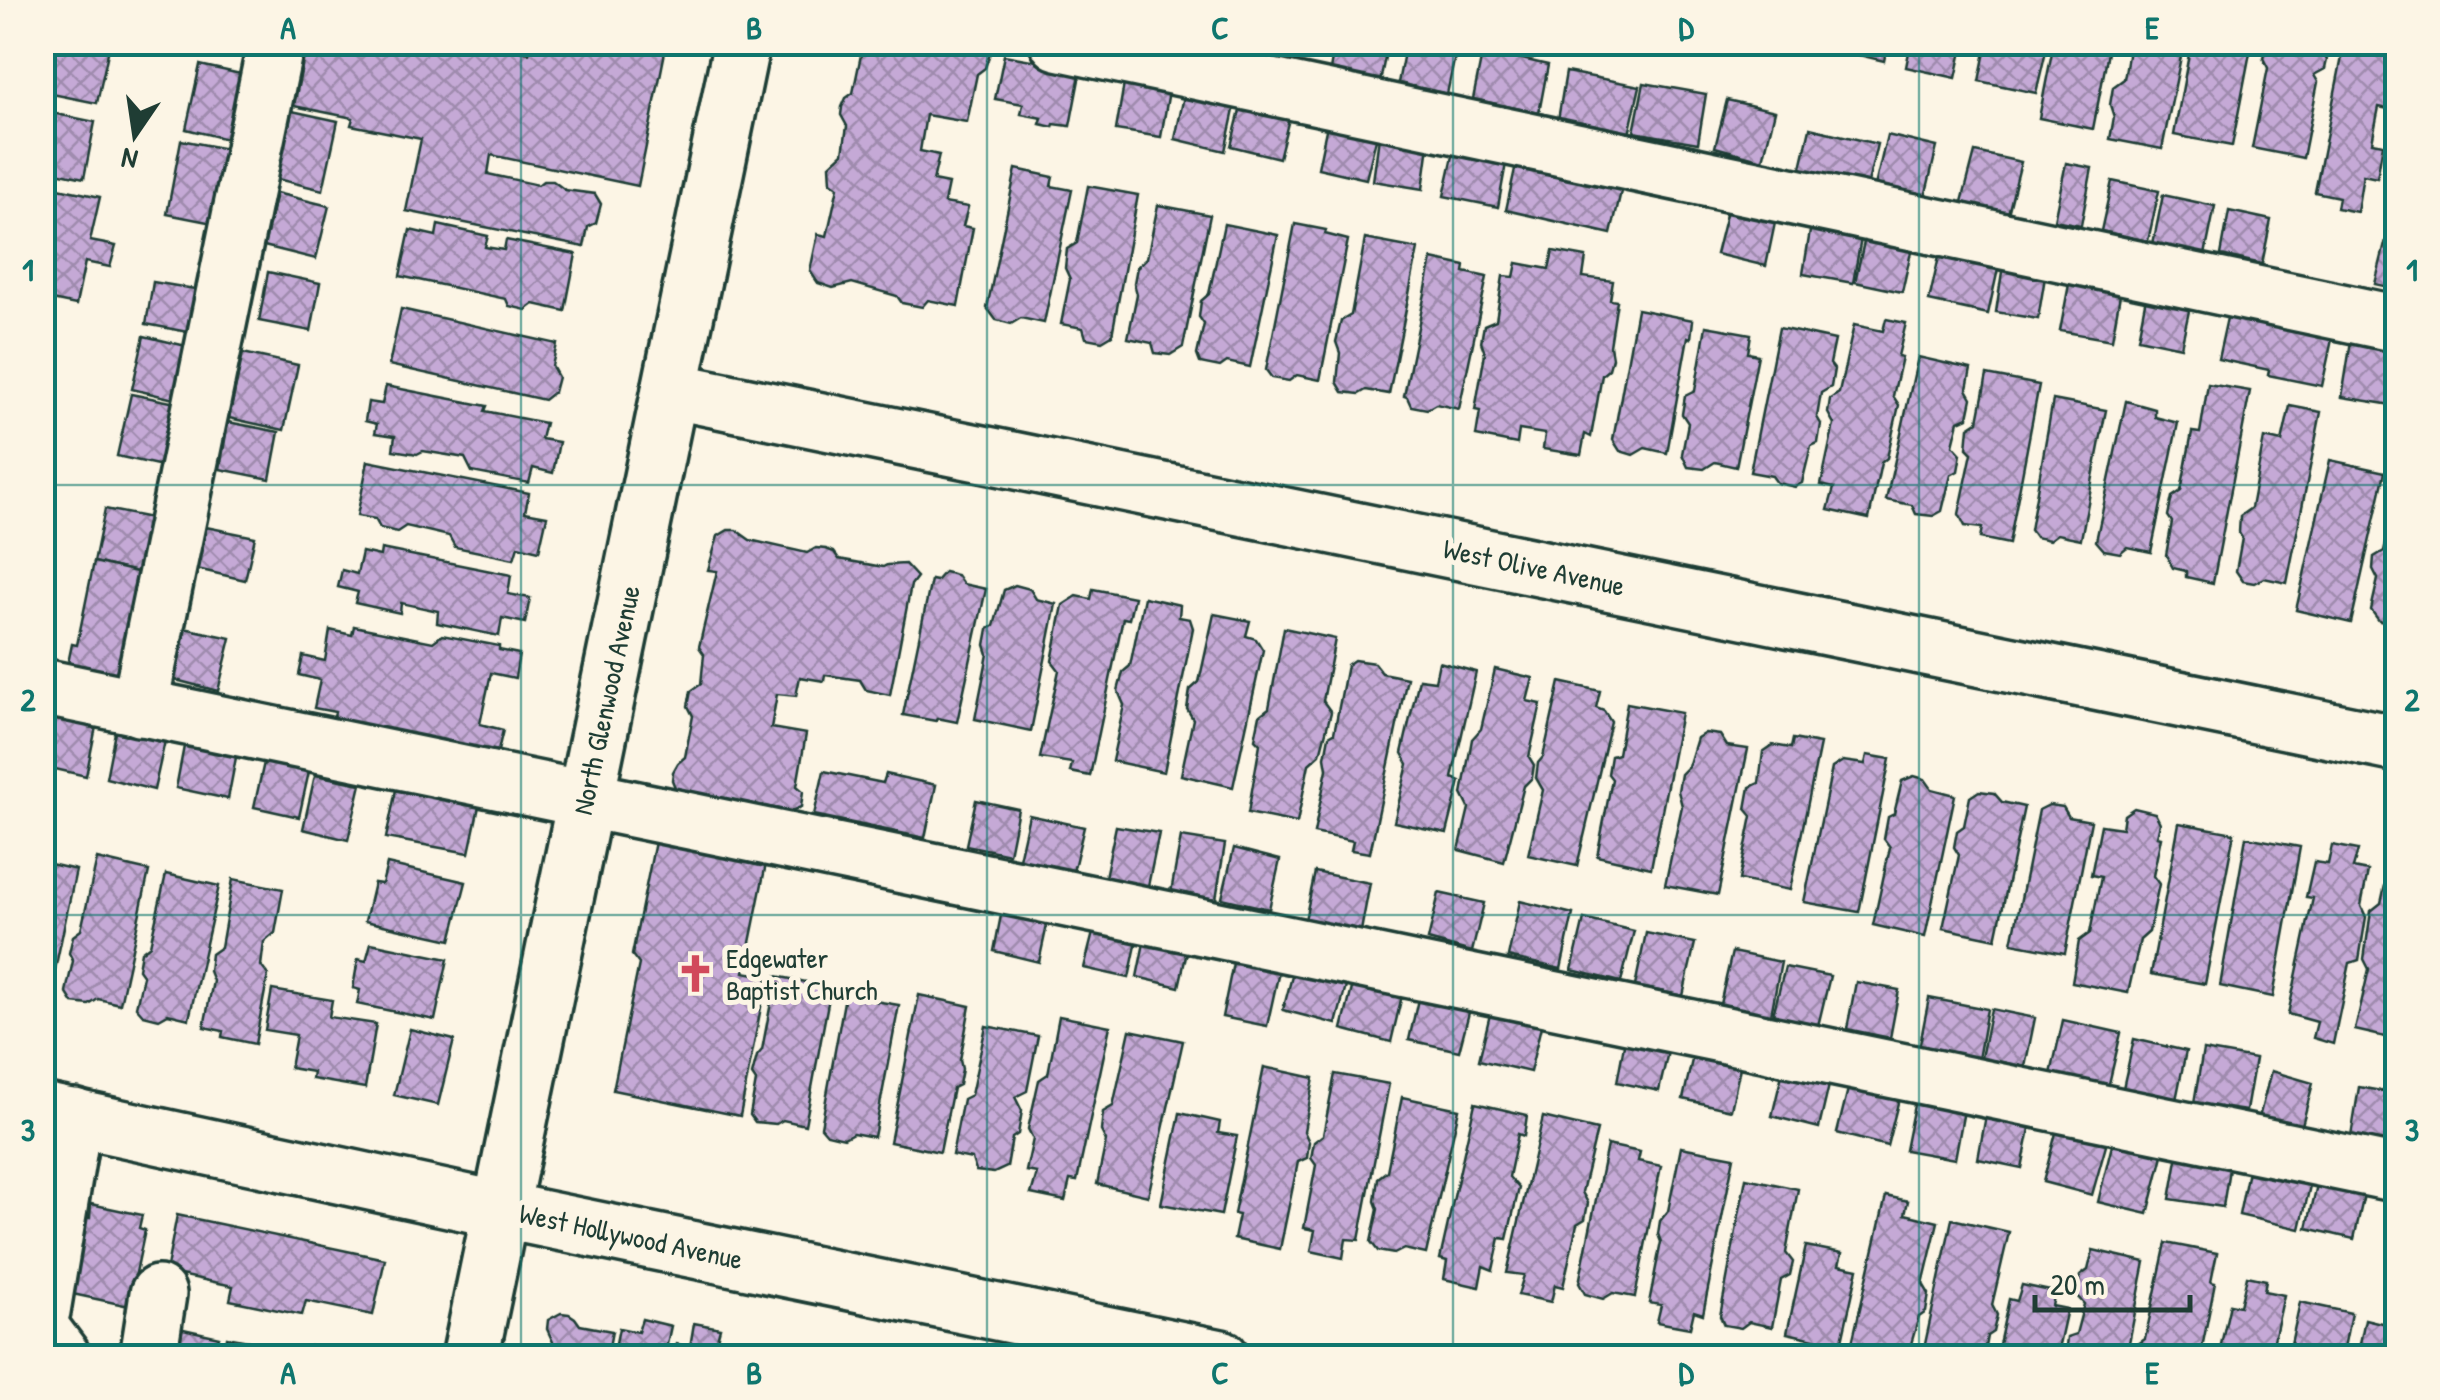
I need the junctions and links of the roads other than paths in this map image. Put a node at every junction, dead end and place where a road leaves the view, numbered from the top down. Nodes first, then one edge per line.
1 (276, 42) edge
2 (742, 42) edge
3 (1058, 42) edge
4 (2398, 324) edge
5 (670, 390) junction
6 (42, 687) edge
7 (139, 708) junction
8 (2398, 744) edge
9 (586, 798) junction
10 (58, 1114) edge
11 (2398, 1174) edge
12 (500, 1210) junction
13 (158, 1294) dead end
14 (42, 1311) edge
15 (42, 1330) edge
16 (63, 1358) edge
17 (148, 1358) edge
18 (470, 1358) edge
19 (1221, 1358) edge

1 - 7 street
2 - 5 street, North Glenwood Avenue
3 - 4 street
5 - 8 street, West Olive Avenue
5 - 9 street, North Glenwood Avenue
6 - 7 street
7 - 9 street
9 - 11 street
9 - 12 street, North Glenwood Avenue
10 - 12 street, West Hollywood Avenue
10 - 14 street
12 - 18 street, North Glenwood Avenue
12 - 19 street, West Hollywood Avenue
13 - 17 street
15 - 16 street

